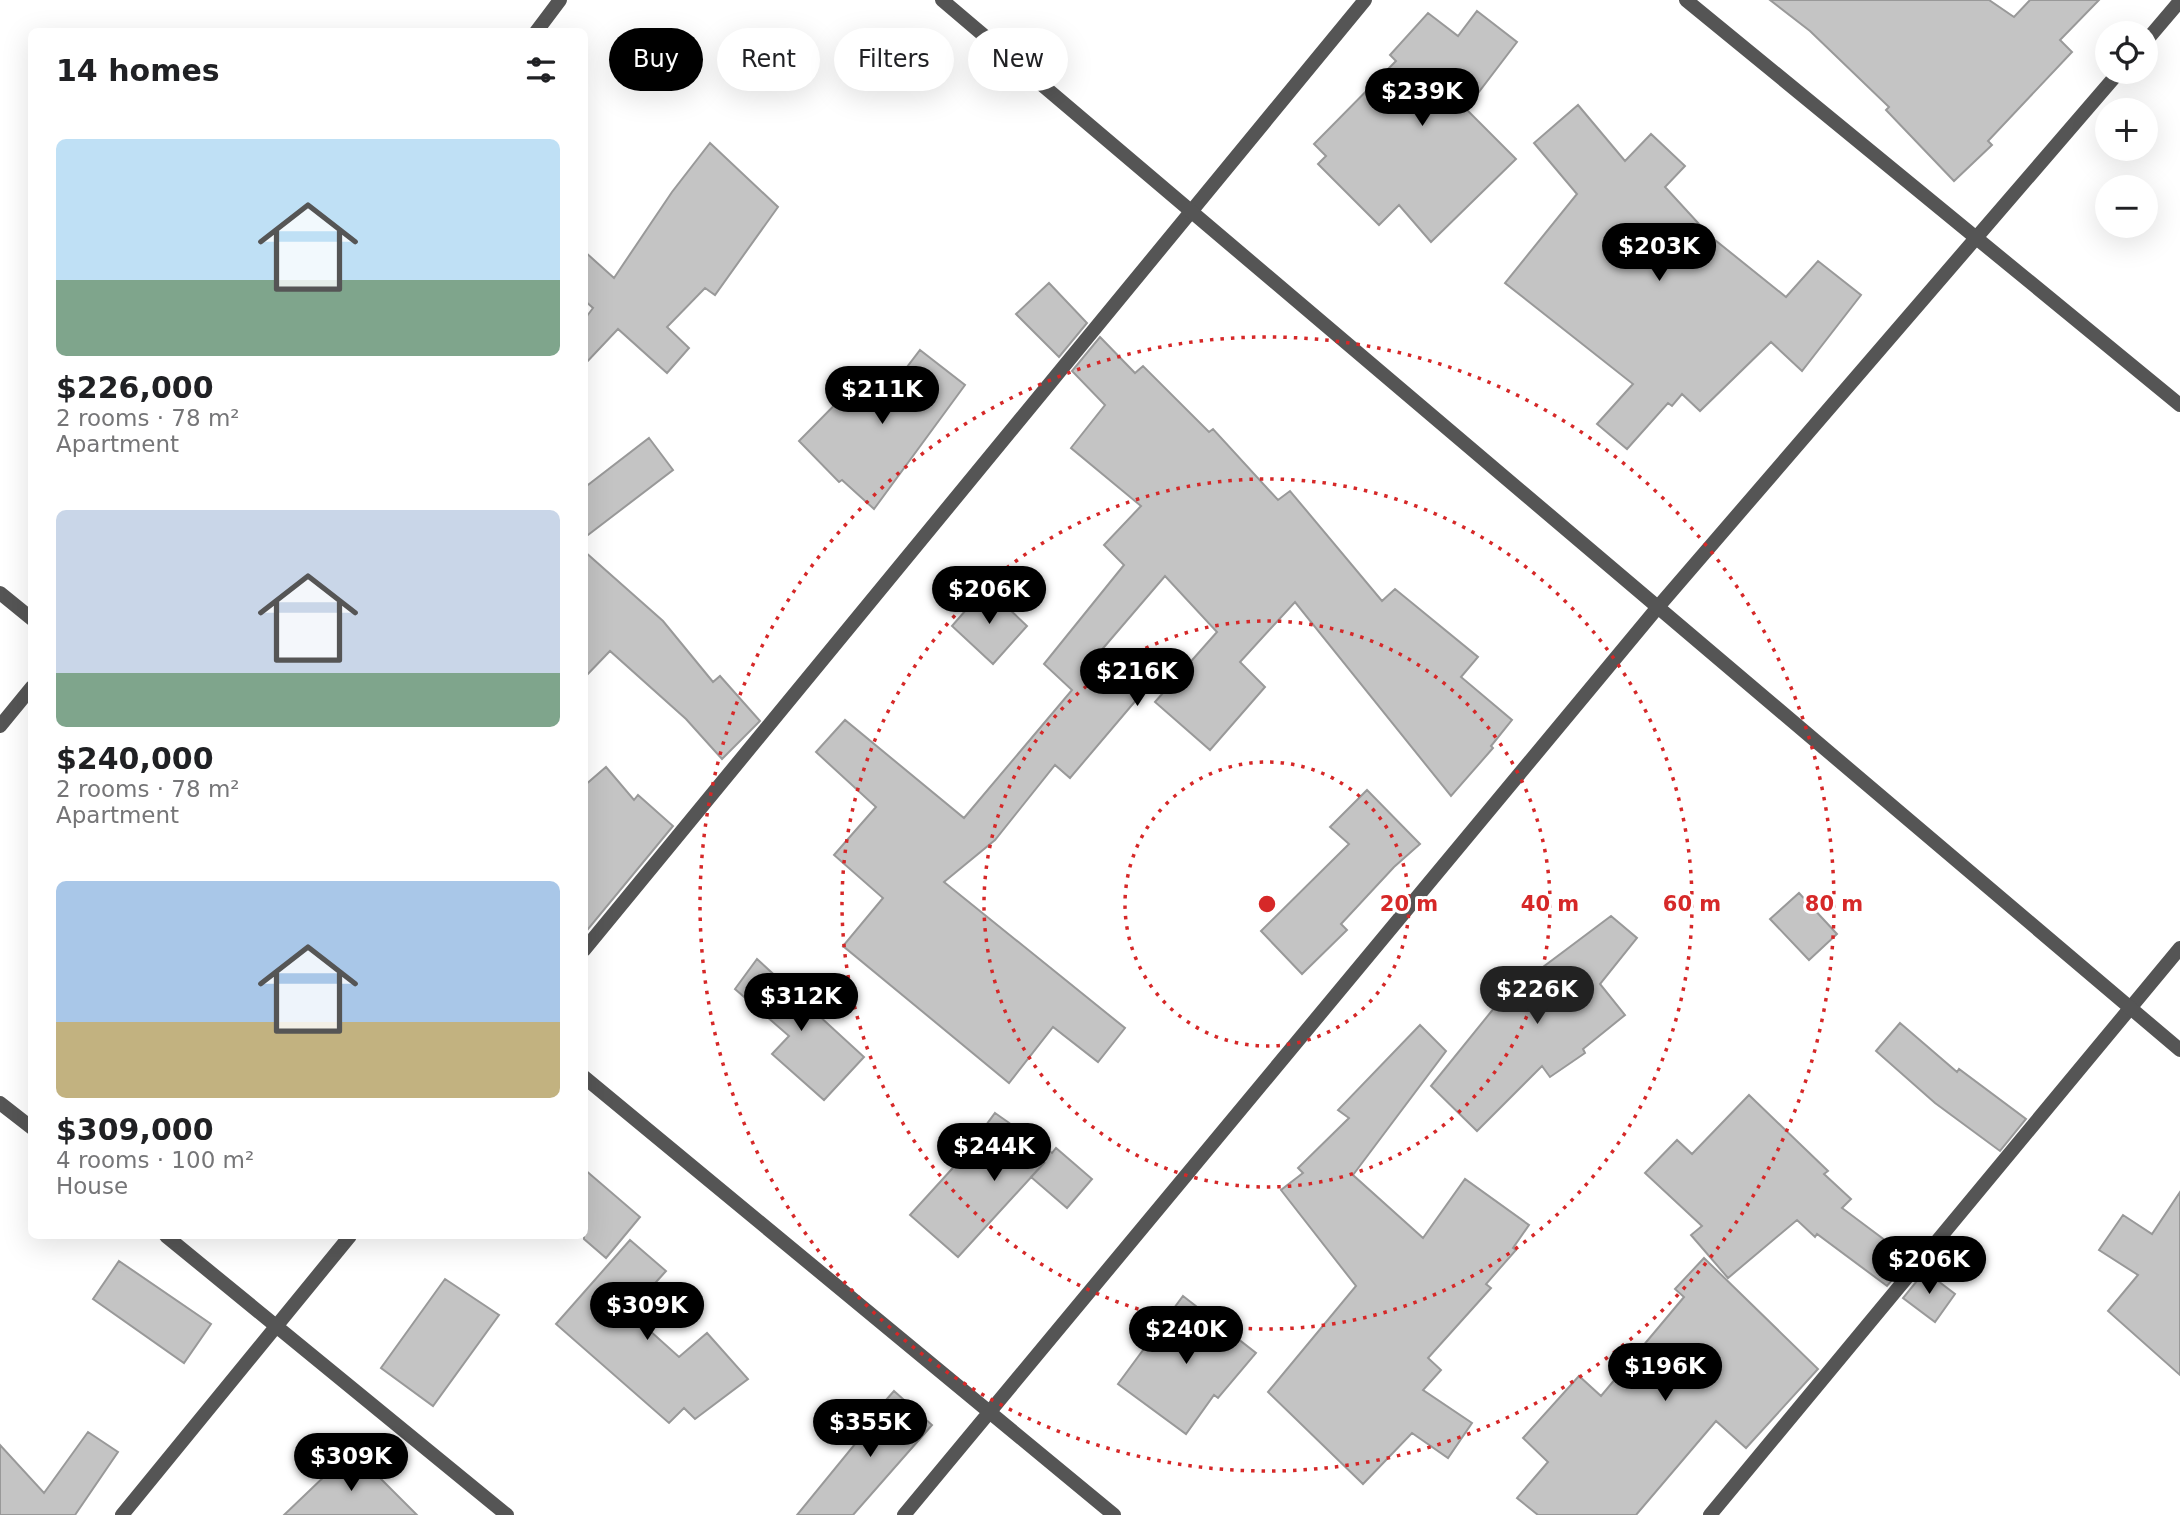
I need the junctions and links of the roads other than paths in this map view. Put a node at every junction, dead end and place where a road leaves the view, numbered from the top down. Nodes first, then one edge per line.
1 (560, 0) edge
2 (942, 0) edge
3 (1365, 0) edge
4 (1686, 0) edge
5 (2180, 1) edge
6 (2158, 27) edge
7 (539, 28) edge
8 (2109, 84) edge
9 (1193, 213) junction
10 (1976, 238) junction
11 (2180, 405) edge
12 (0, 593) edge
13 (1658, 607) junction
14 (28, 616) edge
15 (28, 693) edge
16 (0, 726) edge
17 (588, 945) edge
18 (2180, 948) edge
19 (2131, 1009) junction
20 (2180, 1050) edge
21 (588, 1080) edge
22 (0, 1103) edge
23 (28, 1125) edge
24 (170, 1239) edge
25 (349, 1239) edge
26 (277, 1325) junction
27 (990, 1412) junction
28 (122, 1515) edge
29 (508, 1515) edge
30 (904, 1515) edge
31 (1114, 1515) edge
32 (1710, 1515) edge

1 - 7 street
2 - 9 street
3 - 9 street
4 - 10 street
5 - 6 street
8 - 10 street
9 - 13 street
9 - 17 street
10 - 11 street
10 - 13 street
12 - 14 street
13 - 19 street
13 - 27 street
15 - 16 street
18 - 19 street
19 - 20 street
19 - 32 street
21 - 27 street
22 - 23 street
24 - 26 street
25 - 26 street
26 - 28 street
26 - 29 street
27 - 30 street
27 - 31 street

